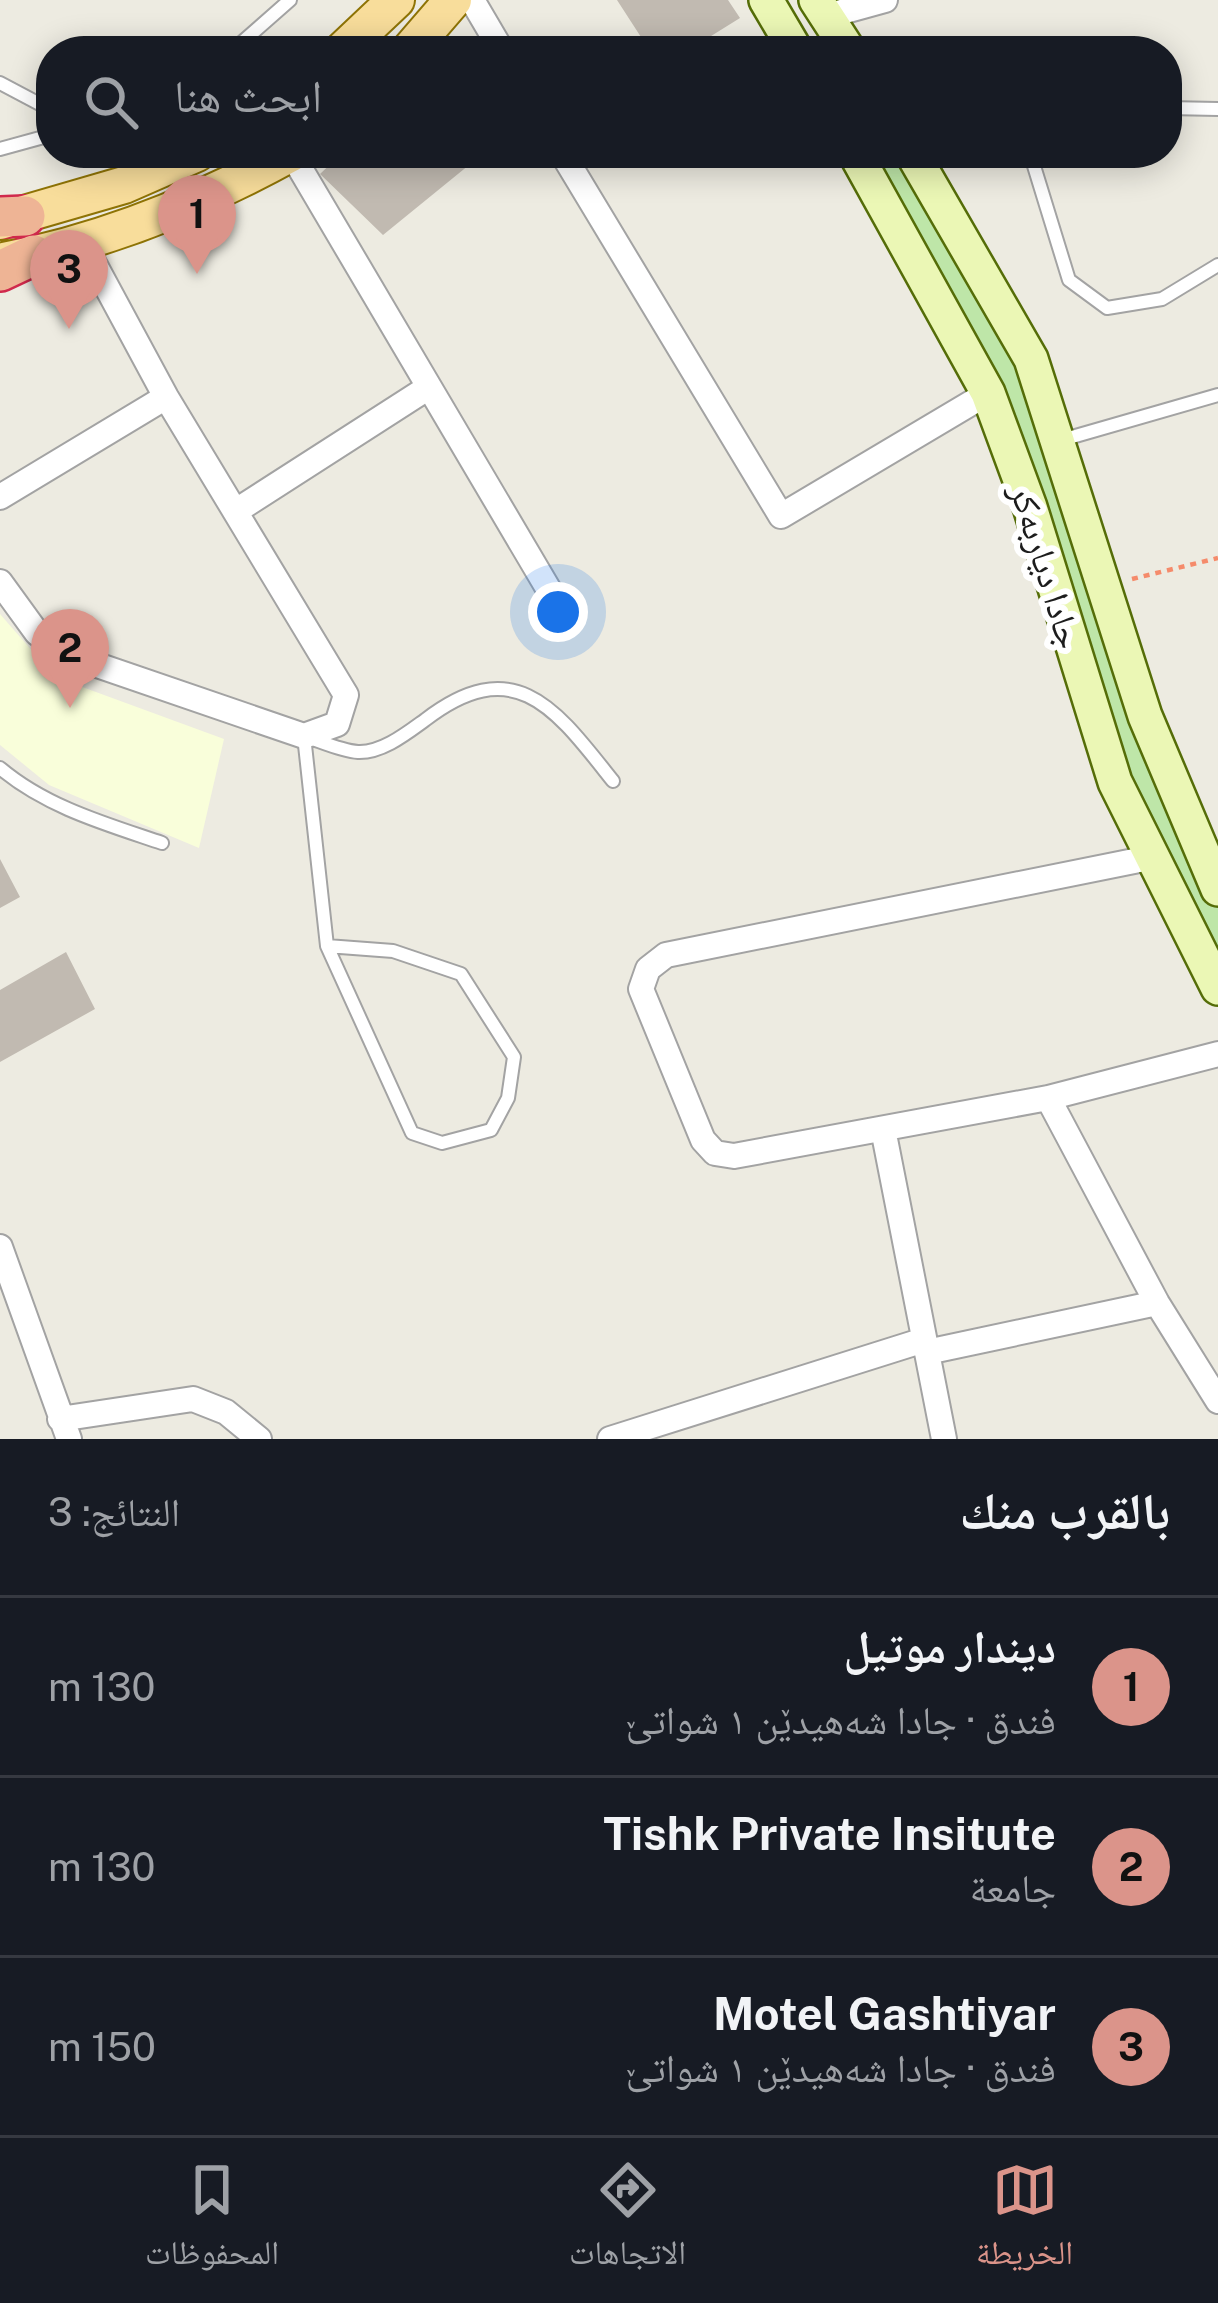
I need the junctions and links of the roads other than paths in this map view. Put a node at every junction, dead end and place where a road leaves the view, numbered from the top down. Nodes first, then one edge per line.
1 (290, 0) edge
2 (453, 0) edge
3 (470, 0) edge
4 (766, 0) edge
5 (885, 0) edge
6 (383, 6) edge
7 (822, 8) edge
8 (249, 36) edge
9 (356, 36) edge
10 (423, 36) edge
11 (428, 36) edge
12 (493, 36) edge
13 (787, 36) edge
14 (840, 36) edge
15 (0, 83) edge
16 (36, 102) edge
17 (1182, 108) edge
18 (1218, 109) edge
19 (36, 139) edge
20 (0, 148) edge
21 (163, 168) edge
22 (264, 168) edge
23 (300, 168) edge
24 (571, 168) edge
25 (863, 168) edge
26 (921, 168) edge
27 (1035, 168) edge
28 (8, 218) edge
29 (83, 243) junction
30 (11, 263) edge
31 (1218, 265) edge
32 (429, 387) junction
33 (988, 393) junction
34 (1218, 395) edge
35 (166, 398) junction
36 (1057, 441) junction
37 (0, 497) edge
38 (236, 511) junction
39 (0, 582) edge
40 (562, 612) dead end
41 (304, 736) junction
42 (0, 768) edge
43 (613, 782) dead end
44 (163, 843) dead end
45 (1149, 859) junction
46 (1218, 889) edge
47 (327, 946) junction
48 (1218, 988) edge
49 (1218, 1054) edge
50 (1048, 1098) junction
51 (883, 1129) junction
52 (0, 1247) edge
53 (1157, 1303) junction
54 (925, 1346) junction
55 (1218, 1401) edge
56 (64, 1429) edge
57 (259, 1439) edge
58 (610, 1439) edge
59 (944, 1439) edge

1 - 8 lane
2 - 10 main road
3 - 11 main road
3 - 12 street
4 - 13 main road
5 - 7 street
6 - 9 main road
7 - 14 main road
15 - 16 lane
17 - 18 lane
19 - 20 lane
21 - 28 main road
22 - 29 main road
23 - 32 street
24 - 33 street
25 - 33 main road, جادا دیاربه‌كر
26 - 36 main road, جادا دیاربه‌كر
27 - 31 lane
29 - 30 main road
29 - 35 street
32 - 38 street
32 - 40 street
33 - 45 main road, جادا دیاربه‌كر
34 - 36 lane
35 - 37 street
35 - 38 street
36 - 46 main road, جادا دیاربه‌كر
38 - 41 street
39 - 41 street
41 - 43 lane
41 - 47 lane
42 - 44 lane
45 - 48 main road, جادا دیاربه‌كر
45 - 51 street
47 - 47 lane
49 - 50 street
50 - 51 street
50 - 53 street
51 - 54 street
52 - 56 street
53 - 54 street
53 - 55 street
54 - 58 street
54 - 59 street
56 - 57 street

